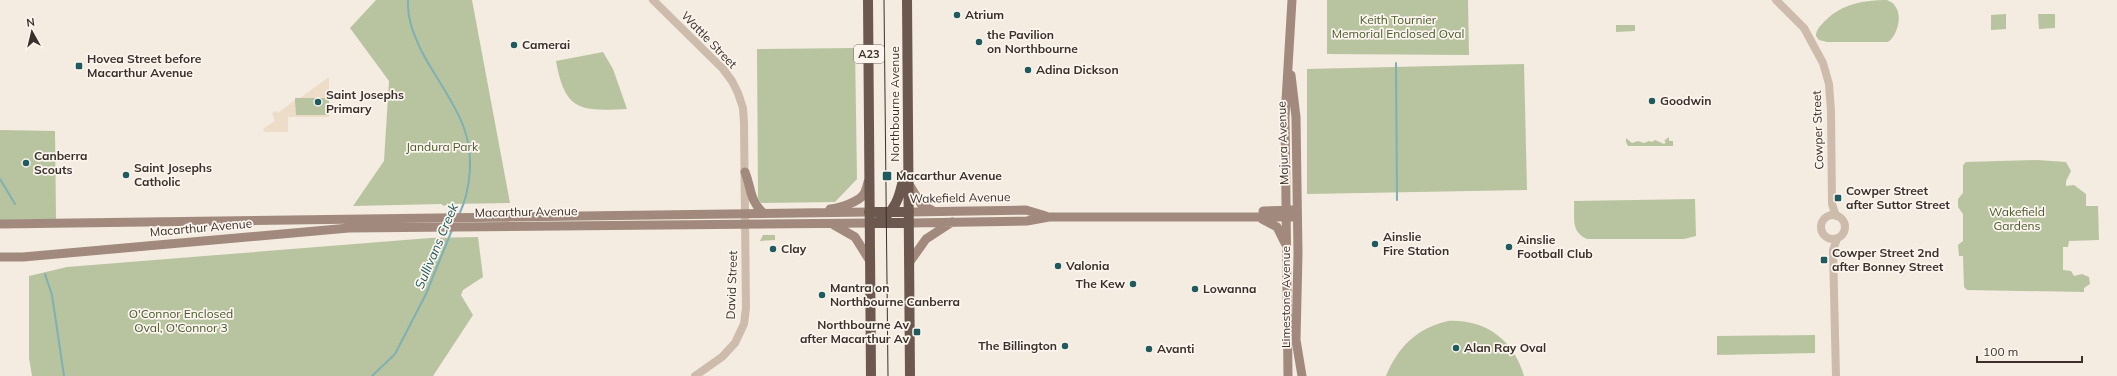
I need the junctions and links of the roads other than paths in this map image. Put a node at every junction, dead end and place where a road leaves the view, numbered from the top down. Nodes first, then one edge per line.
1 (653, 0) edge
2 (868, 0) edge
3 (907, 0) edge
4 (1292, 0) edge
5 (1776, 0) edge
6 (1290, 68) junction
7 (1285, 117) junction
8 (1296, 117) junction
9 (908, 155) junction
10 (1285, 165) junction
11 (1297, 165) junction
12 (745, 172) junction
13 (869, 173) junction
14 (908, 183) junction
15 (1832, 204) junction
16 (935, 211) junction
17 (870, 212) junction
18 (891, 212) junction
19 (909, 212) junction
20 (763, 213) junction
21 (802, 213) junction
22 (1287, 213) junction
23 (1297, 213) junction
24 (1836, 216) junction
25 (1049, 217) junction
26 (1184, 217) junction
27 (1256, 217) junction
28 (745, 220) junction
29 (1824, 220) junction
30 (442, 222) junction
31 (909, 222) junction
32 (952, 222) junction
33 (348, 223) junction
34 (831, 223) junction
35 (873, 223) junction
36 (0, 224) edge
37 (1826, 237) junction
38 (1837, 238) junction
39 (1287, 248) junction
40 (1833, 250) junction
41 (0, 257) edge
42 (870, 261) junction
43 (909, 263) junction
44 (695, 376) edge
45 (871, 376) edge
46 (910, 376) edge
47 (1288, 376) edge
48 (1302, 376) edge
49 (1836, 376) edge

1 - 12 street, Wattle Street
2 - 13 highway, A23
3 - 9 highway, Northbourne Avenue
4 - 6 main road, Majura Avenue
5 - 15 street, Cowper Street
6 - 7 main road, Majura Avenue
6 - 8 main road, Majura Avenue
7 - 8 main road
7 - 10 main road, Majura Avenue
8 - 11 main road, Majura Avenue
9 - 14 highway, Northbourne Avenue
9 - 18 highway
10 - 11 main road
10 - 22 main road, Majura Avenue
11 - 23 main road, Majura Avenue
12 - 20 main road
12 - 28 street, Wattle Street
13 - 17 highway, A23
13 - 21 main road
14 - 16 main road
14 - 19 highway, Northbourne Avenue
15 - 24 street, Cowper Street
15 - 29 street, Cowper Street
16 - 19 main road, Wakefield Avenue
16 - 25 main road, Wakefield Avenue
17 - 18 highway, Wakefield Avenue
17 - 21 main road, Macarthur Avenue
17 - 35 highway, A23
18 - 19 highway, Wakefield Avenue
18 - 35 highway
19 - 31 highway, Northbourne Avenue
20 - 21 main road, Macarthur Avenue
20 - 28 main road, Macarthur Avenue
22 - 23 main road, Wakefield Avenue
22 - 26 main road, Wakefield Avenue
22 - 27 main road, Wakefield Avenue
22 - 39 main road, Limestone Avenue
23 - 48 main road, Limestone Avenue
24 - 29 street
24 - 38 street
25 - 26 main road, Wakefield Avenue
25 - 32 main road, Wakefield Avenue
26 - 27 main road, Wakefield Avenue
27 - 39 main road
28 - 30 main road, Macarthur Avenue
28 - 30 main road, Macarthur Avenue
28 - 34 main road, Macarthur Avenue
28 - 44 street, David Street
29 - 37 street
30 - 33 main road, Macarthur Avenue
31 - 32 main road, Wakefield Avenue
31 - 35 highway, Macarthur Avenue
31 - 43 highway, Northbourne Avenue
32 - 43 main road
33 - 36 main road, Macarthur Avenue
33 - 41 main road, Macarthur Avenue
34 - 35 main road, Macarthur Avenue
34 - 42 main road
35 - 42 highway, A23
37 - 38 street
37 - 40 street
38 - 40 street
39 - 47 main road, Limestone Avenue
40 - 49 street
42 - 45 highway, A23
43 - 46 highway, Northbourne Avenue

